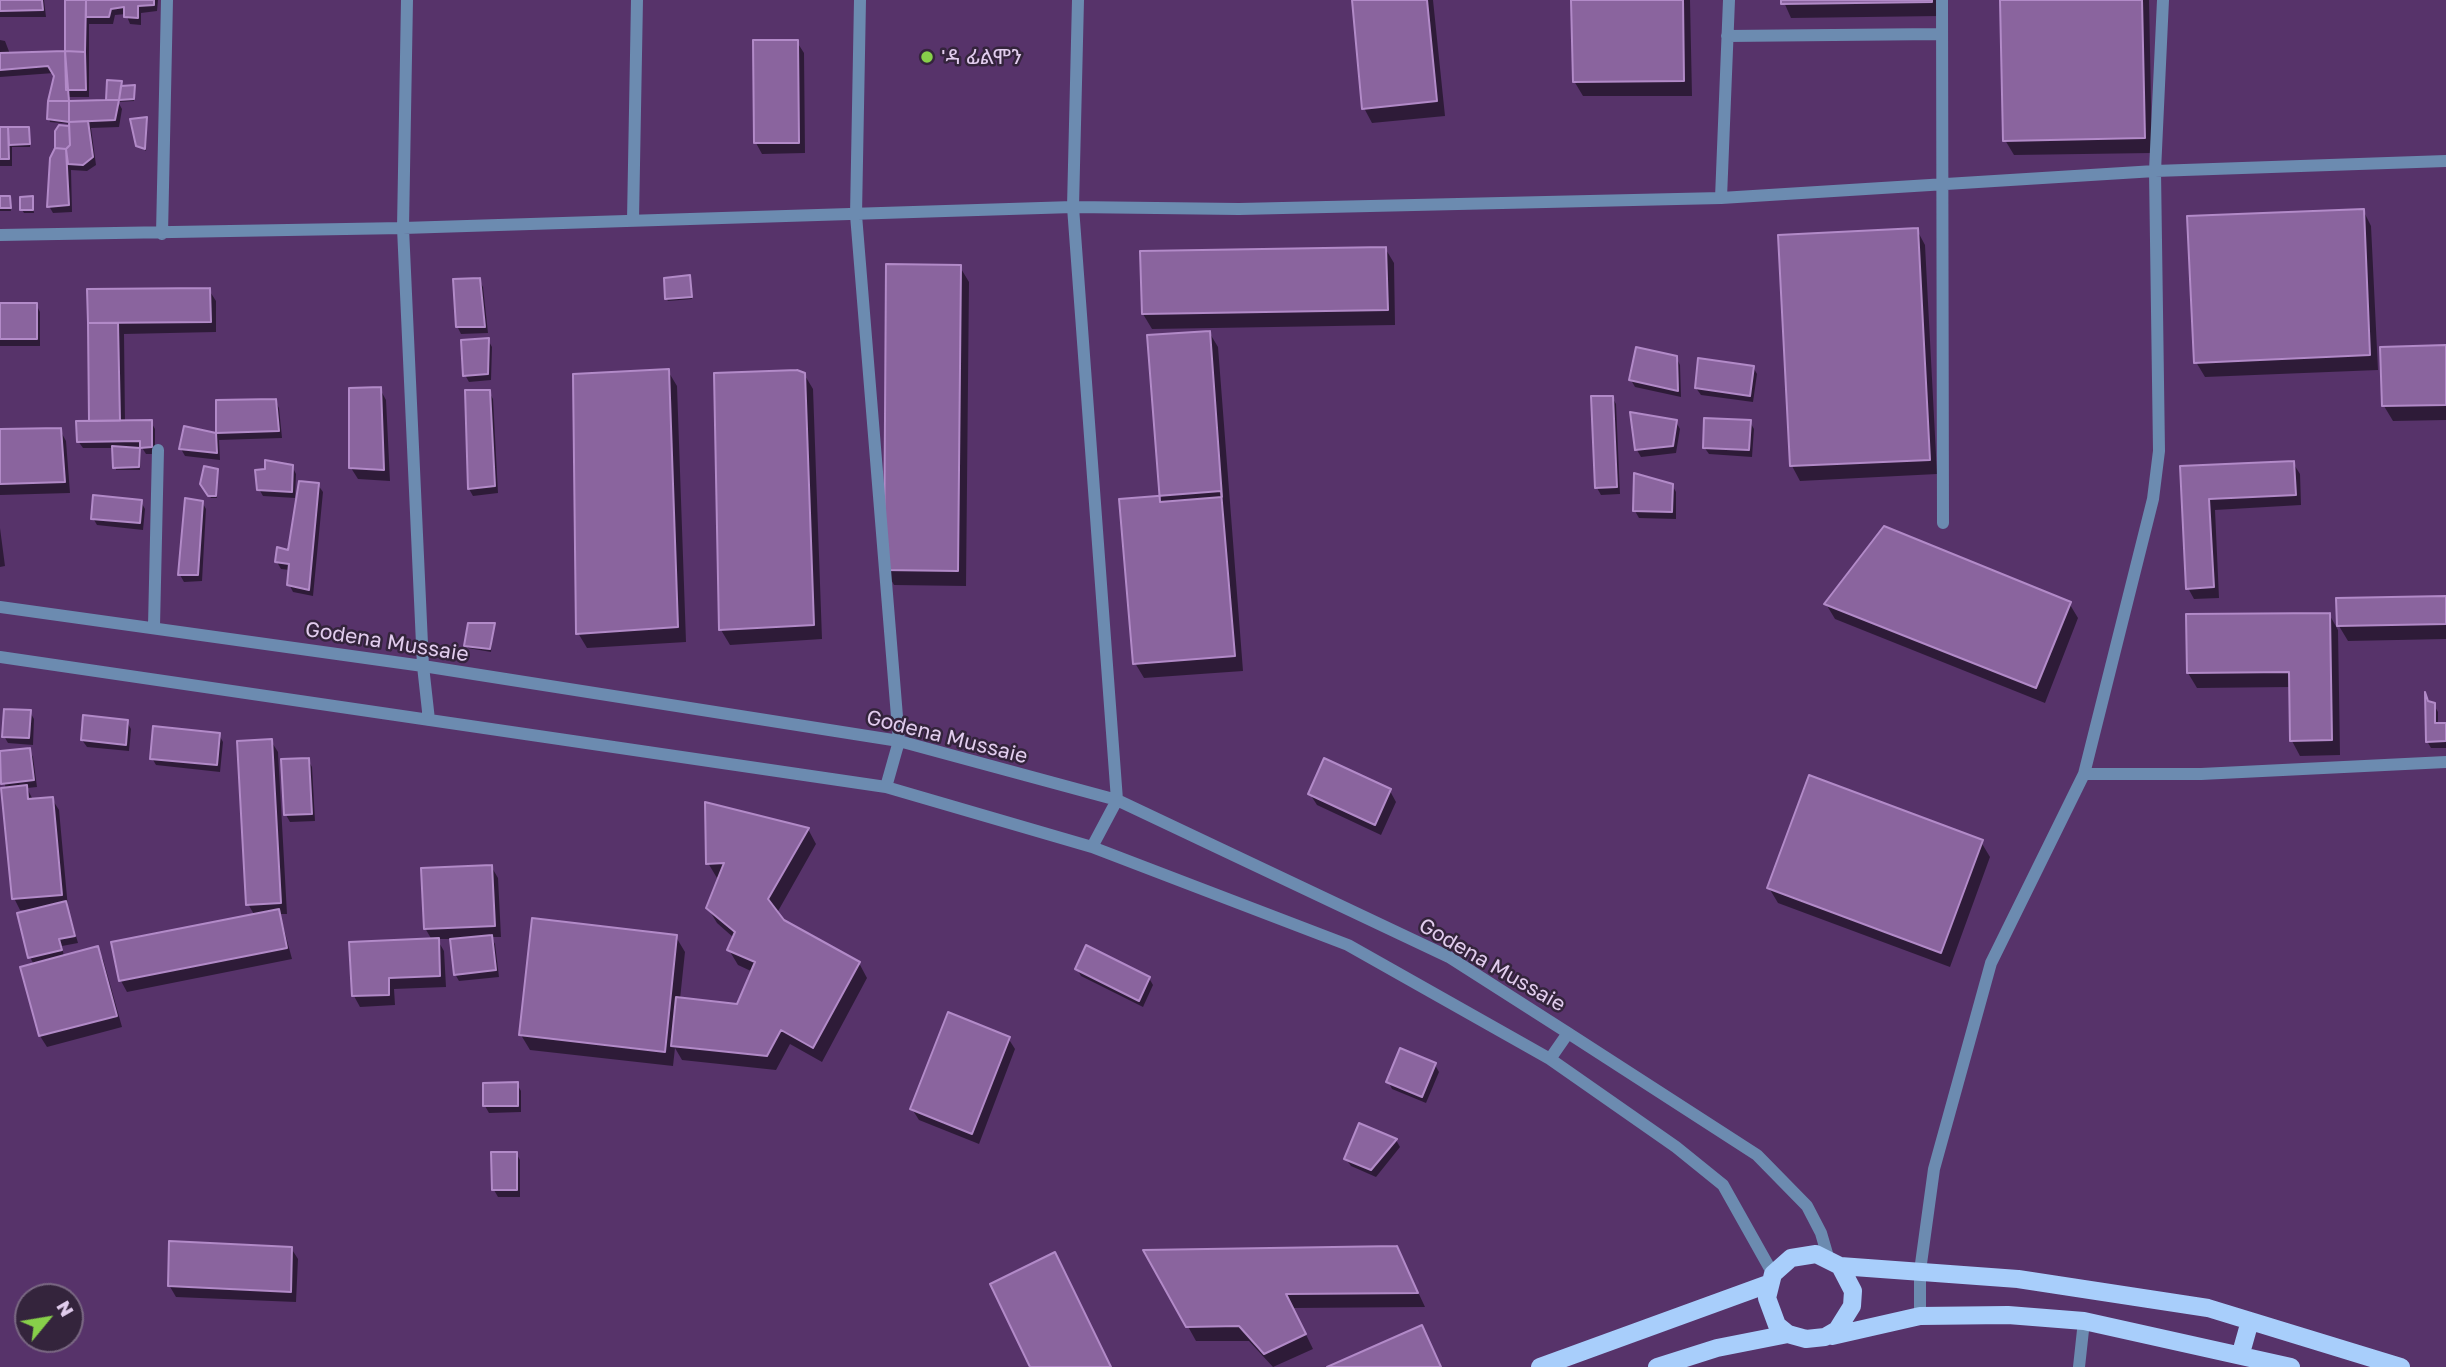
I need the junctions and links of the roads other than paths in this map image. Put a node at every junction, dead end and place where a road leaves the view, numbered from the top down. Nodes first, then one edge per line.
1 (167, 0) edge
2 (407, 0) edge
3 (637, 0) edge
4 (860, 0) edge
5 (1078, 0) edge
6 (1729, 0) edge
7 (1942, 0) edge
8 (2163, 0) edge
9 (1940, 34) junction
10 (1727, 36) junction
11 (2446, 161) edge
12 (2155, 171) junction
13 (1942, 184) junction
14 (1721, 198) junction
15 (1073, 207) junction
16 (856, 215) junction
17 (633, 220) junction
18 (403, 228) junction
19 (162, 234) junction
20 (0, 235) edge
21 (158, 450) dead end
22 (1943, 523) dead end
23 (0, 607) edge
24 (154, 626) junction
25 (0, 657) edge
26 (423, 666) junction
27 (429, 720) junction
28 (899, 741) junction
29 (2446, 762) edge
30 (2084, 774) junction
31 (887, 787) junction
32 (1117, 800) junction
33 (1092, 847) junction
34 (1568, 1033) junction
35 (1550, 1059) junction
36 (1834, 1262) junction
37 (1920, 1271) junction
38 (1770, 1279) junction
39 (1920, 1316) junction
40 (2084, 1321) junction
41 (2250, 1321) junction
42 (1788, 1334) junction
43 (1825, 1337) junction
44 (2241, 1353) junction
45 (1540, 1367) edge
46 (1657, 1367) edge
47 (2079, 1367) edge
48 (2291, 1367) edge
49 (2401, 1367) edge

1 - 19 street
2 - 18 street
3 - 17 street
4 - 16 street
5 - 15 street
6 - 10 street
7 - 9 street
8 - 12 street
9 - 10 street
9 - 13 street
10 - 14 street
11 - 12 street
12 - 13 street
12 - 30 street
13 - 14 street
13 - 22 street
14 - 15 street
15 - 16 street
15 - 32 street
16 - 17 street
16 - 28 street
17 - 18 street
18 - 19 street
18 - 26 street
19 - 20 street
21 - 24 street
23 - 24 street, Godena Mussaie
24 - 26 street, Godena Mussaie
25 - 27 street
26 - 27 street
26 - 28 street, Godena Mussaie
27 - 31 street
28 - 31 street
28 - 32 street, Godena Mussaie
29 - 30 street
30 - 37 street
31 - 33 street
32 - 33 street
32 - 34 street, Godena Mussaie
33 - 35 street
34 - 35 street
34 - 36 street, Godena Mussaie
35 - 38 street
36 - 37 main road
36 - 38 main road
36 - 43 main road
37 - 39 street
37 - 41 main road
38 - 42 main road
38 - 45 main road
39 - 40 main road
39 - 43 main road
40 - 44 main road
40 - 47 street
41 - 44 main road
41 - 49 main road
42 - 43 main road
42 - 46 main road
44 - 48 main road

